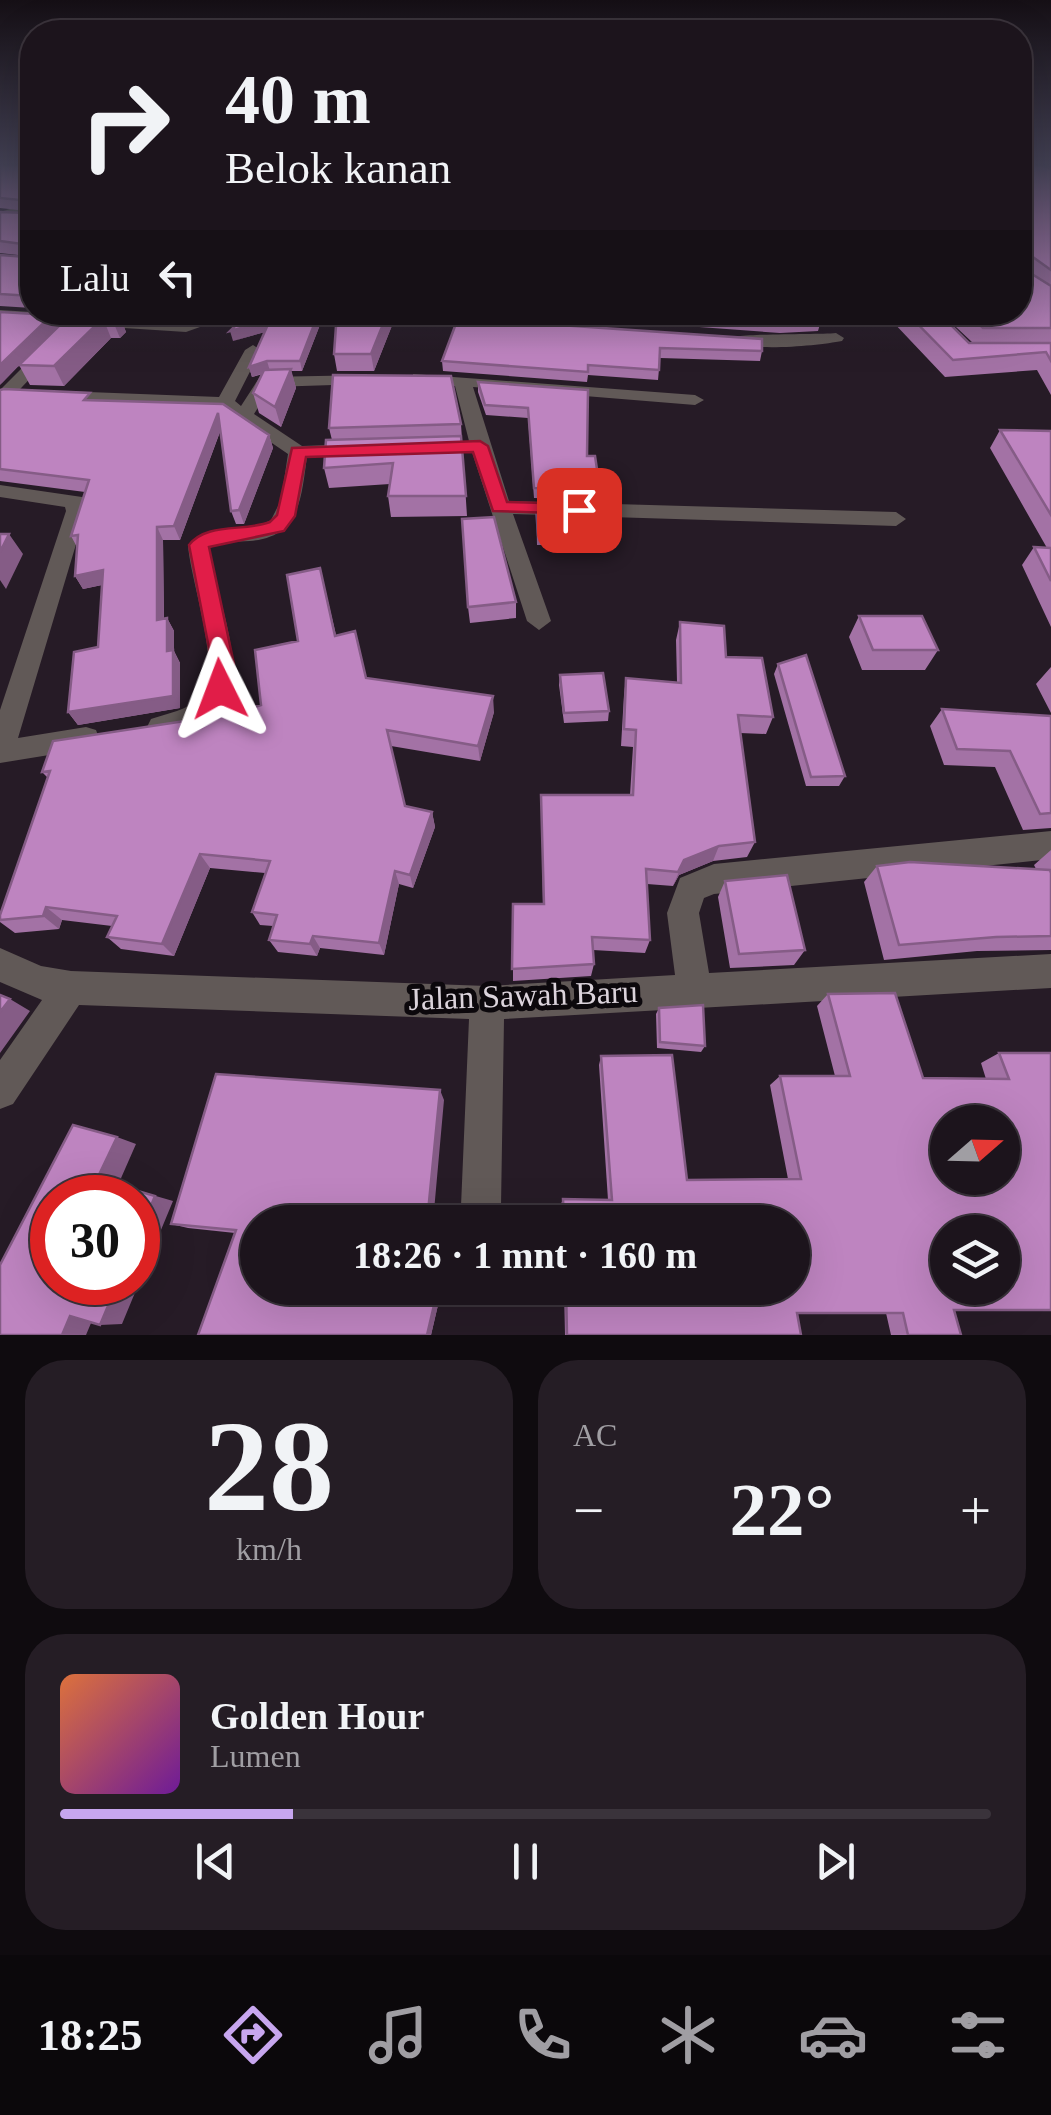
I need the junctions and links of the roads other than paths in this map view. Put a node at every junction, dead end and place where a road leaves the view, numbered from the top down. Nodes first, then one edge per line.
1 (75, 325) edge
2 (146, 325) edge
3 (195, 325) edge
4 (704, 337) edge
5 (253, 350) edge
6 (849, 354) dead end
7 (462, 380) junction
8 (20, 396) edge
9 (695, 400) dead end
10 (224, 403) junction
11 (244, 416) junction
12 (480, 446) junction
13 (298, 452) junction
14 (0, 492) edge
15 (500, 507) junction
16 (896, 519) dead end
17 (540, 621) dead end
18 (0, 752) edge
19 (1051, 845) edge
20 (0, 965) edge
21 (1051, 972) edge
22 (71, 988) junction
23 (694, 988) junction
24 (487, 1002) junction
25 (0, 1090) edge
26 (481, 1205) edge

1 - 8 street
2 - 3 street
4 - 6 street
5 - 10 street
7 - 9 street
7 - 11 street
7 - 12 street
8 - 10 street
10 - 11 street
11 - 13 street
12 - 13 street
12 - 15 street
13 - 18 street
14 - 18 street
15 - 16 street
15 - 17 street
19 - 23 street
20 - 22 street, Jalan Sawah Baru
21 - 23 street, Jalan Sawah Baru
22 - 24 street, Jalan Sawah Baru
22 - 25 street
23 - 24 street, Jalan Sawah Baru
24 - 26 street

